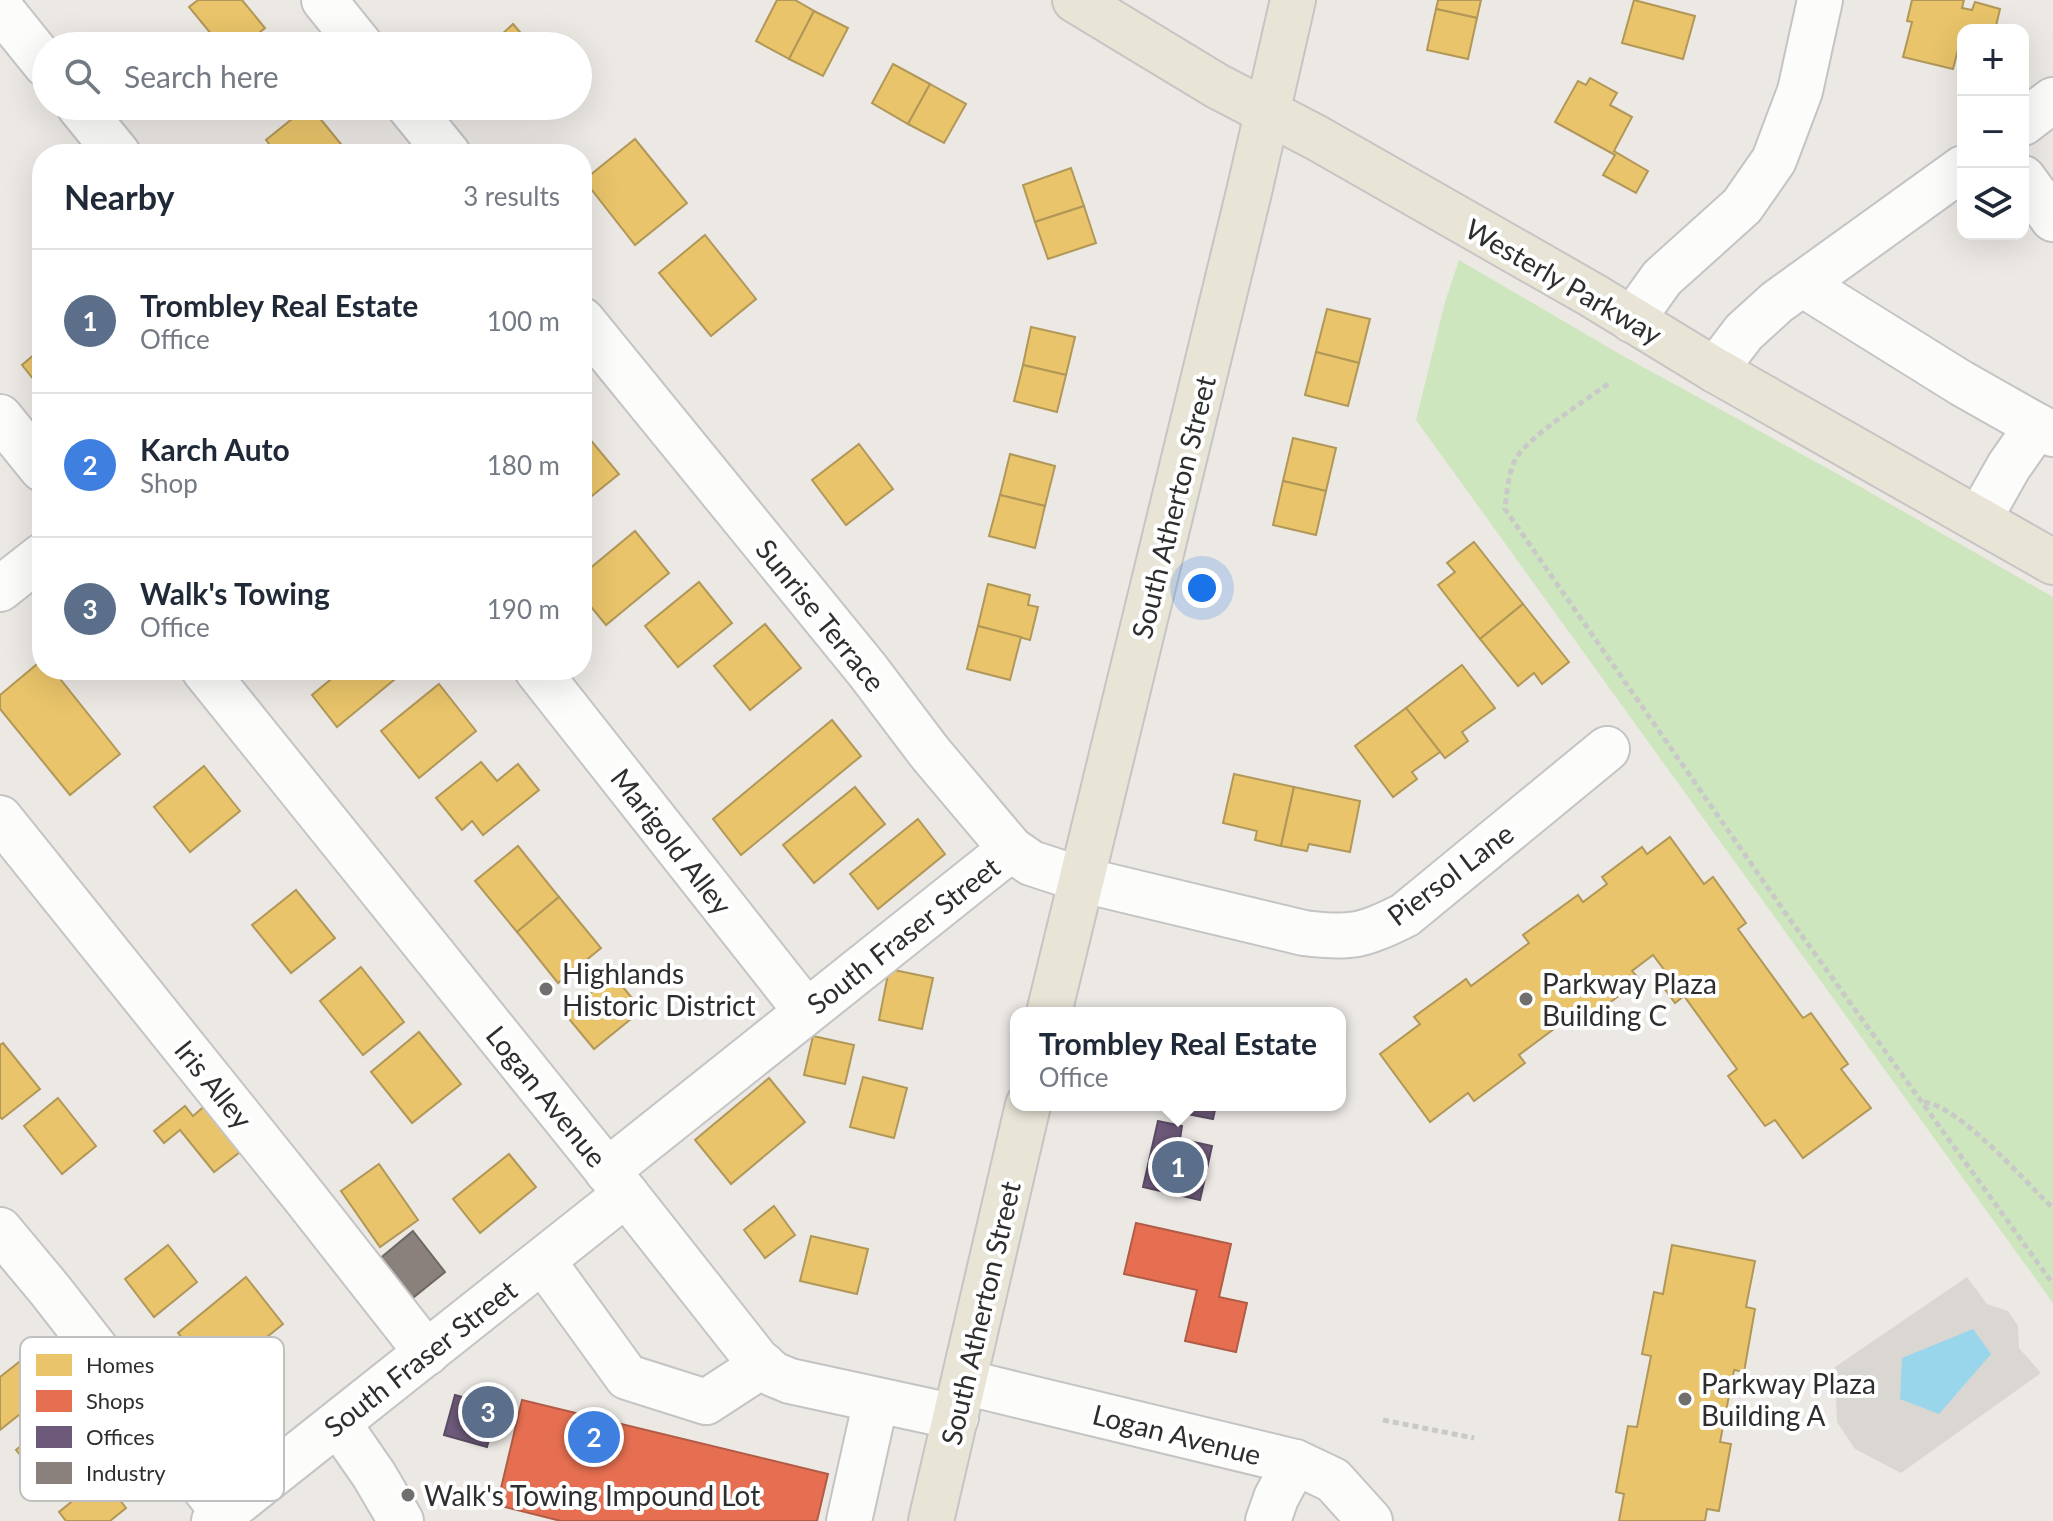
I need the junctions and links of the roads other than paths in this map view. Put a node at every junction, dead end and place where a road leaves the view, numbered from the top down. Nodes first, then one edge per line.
1 (324, 0) edge
2 (1075, 0) edge
3 (1293, 0) edge
4 (1820, 0) edge
5 (0, 8) edge
6 (350, 32) edge
7 (32, 48) edge
8 (2053, 100) edge
9 (1267, 111) junction
10 (2029, 118) edge
11 (90, 120) edge
12 (420, 120) edge
13 (110, 144) edge
14 (440, 144) edge
15 (1957, 172) edge
16 (2029, 186) edge
17 (2053, 219) edge
18 (1802, 284) junction
19 (1632, 320) junction
20 (592, 332) edge
21 (1715, 370) junction
22 (0, 417) edge
23 (2045, 430) edge
24 (32, 457) edge
25 (1979, 519) junction
26 (2053, 562) edge
27 (32, 564) edge
28 (0, 589) edge
29 (212, 680) edge
30 (545, 680) edge
31 (1607, 749) dead end
32 (0, 818) edge
33 (1011, 849) junction
34 (1083, 880) junction
35 (1051, 1007) edge
36 (806, 1011) junction
37 (1027, 1111) edge
38 (617, 1182) junction
39 (0, 1230) edge
40 (543, 1261) junction
41 (85, 1337) edge
42 (427, 1353) junction
43 (763, 1365) junction
44 (876, 1400) junction
45 (960, 1400) junction
46 (338, 1423) junction
47 (1295, 1462) junction
48 (284, 1466) edge
49 (1333, 1480) junction
50 (239, 1501) edge
51 (219, 1517) edge
52 (401, 1521) edge
53 (849, 1521) edge
54 (931, 1521) edge
55 (1268, 1521) edge
56 (1320, 1521) edge
57 (1370, 1521) edge

1 - 6 street
2 - 9 main road, Westerly Parkway
3 - 9 main road, South Atherton Street
4 - 19 street
5 - 7 street
8 - 10 street
9 - 19 main road, Westerly Parkway
9 - 34 main road, South Atherton Street
11 - 13 street
12 - 14 street
15 - 18 street
16 - 17 street
18 - 21 street
18 - 23 street
19 - 21 main road, Westerly Parkway
20 - 33 street, Sunrise Terrace
21 - 25 main road, Westerly Parkway
22 - 24 street
23 - 25 street
25 - 26 main road, Westerly Parkway
27 - 28 street
29 - 38 street, Logan Avenue
30 - 36 street, Marigold Alley
31 - 34 street, Piersol Lane
32 - 42 street, Iris Alley
33 - 34 street, Sunrise Terrace
33 - 36 street, South Fraser Street
34 - 35 main road, South Atherton Street
36 - 38 street, South Fraser Street
37 - 45 main road, South Atherton Street
38 - 40 street, South Fraser Street
38 - 43 street, Logan Avenue
39 - 41 street
40 - 42 street, South Fraser Street
40 - 43 street
42 - 46 street, South Fraser Street
43 - 44 street, Logan Avenue
44 - 45 street, Logan Avenue
44 - 53 street
45 - 47 street, Logan Avenue
45 - 54 main road, South Atherton Street
46 - 48 street, South Fraser Street
46 - 52 street
47 - 49 street, Logan Avenue
47 - 55 street
49 - 56 street
49 - 57 street, Logan Avenue
50 - 51 street, South Fraser Street

